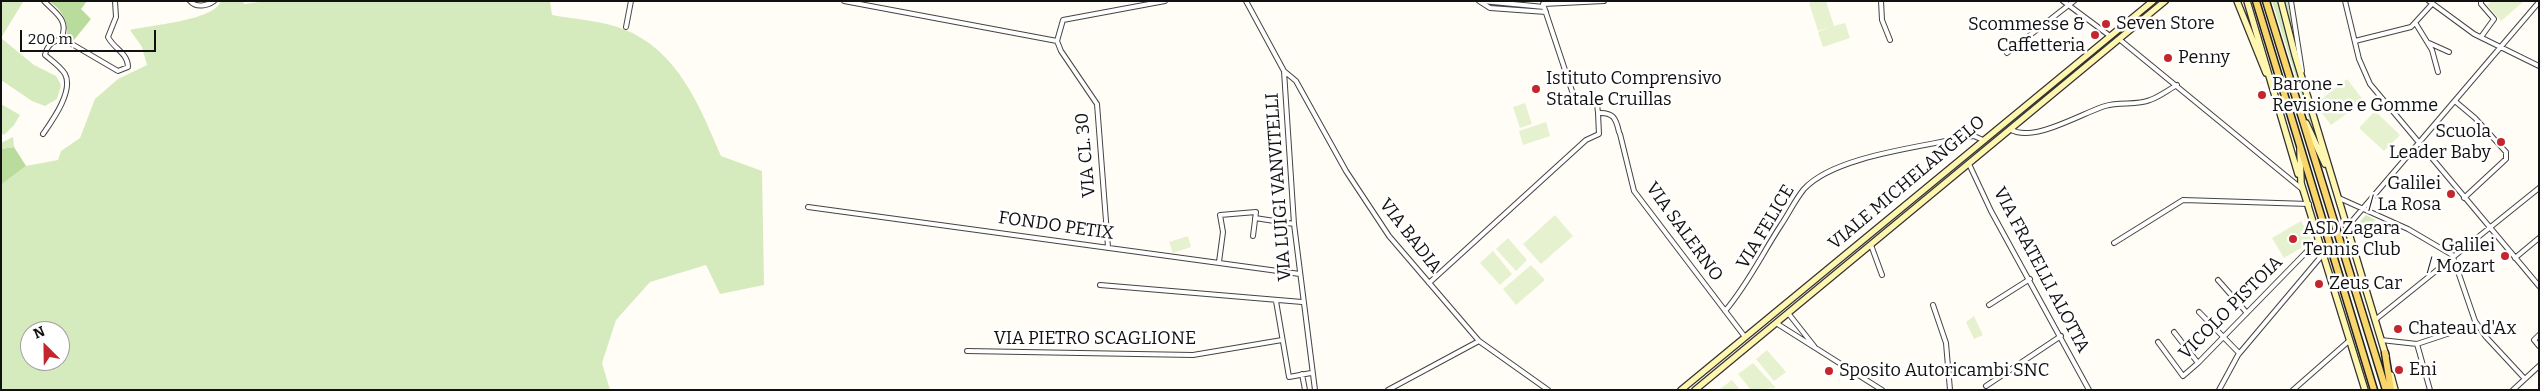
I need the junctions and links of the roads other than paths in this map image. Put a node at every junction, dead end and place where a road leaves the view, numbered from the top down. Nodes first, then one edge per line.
1 (44, 1) edge
2 (115, 1) edge
3 (190, 1) edge
4 (214, 1) edge
5 (631, 1) edge
6 (844, 1) edge
7 (1165, 1) edge
8 (1246, 1) edge
9 (1481, 1) edge
10 (1604, 1) edge
11 (1881, 1) edge
12 (2063, 1) edge
13 (2074, 1) edge
14 (2153, 1) edge
15 (2166, 1) edge
16 (2237, 1) edge
17 (2246, 1) edge
18 (2256, 1) edge
19 (2266, 1) edge
20 (2281, 1) edge
21 (2291, 1) edge
22 (2345, 1) edge
23 (2481, 1) edge
24 (2431, 2) edge
25 (2539, 2) edge
26 (1543, 4) edge
27 (2068, 5) junction
28 (1546, 12) junction
29 (2416, 24) junction
30 (626, 28) dead end
31 (2110, 36) junction
32 (2481, 38) junction
33 (61, 39) junction
34 (1890, 40) dead end
35 (2119, 40) junction
36 (1056, 41) junction
37 (2355, 41) junction
38 (2429, 43) junction
39 (2501, 48) junction
40 (2449, 52) dead end
41 (2008, 53) dead end
42 (2539, 66) edge
43 (1284, 71) junction
44 (2438, 72) dead end
45 (2177, 85) junction
46 (2271, 85) junction
47 (2456, 102) junction
48 (2300, 110) junction
49 (2312, 112) junction
50 (1598, 113) junction
51 (2010, 129) junction
52 (43, 134) dead end
53 (1983, 140) junction
54 (2300, 142) junction
55 (2420, 145) junction
56 (1969, 164) junction
57 (2301, 183) junction
58 (2335, 187) junction
59 (2539, 188) edge
60 (2304, 191) junction
61 (2339, 198) junction
62 (2464, 198) junction
63 (2309, 204) junction
64 (808, 207) dead end
65 (2364, 209) junction
66 (1255, 218) junction
67 (1294, 224) junction
68 (2347, 227) junction
69 (2489, 227) junction
70 (1253, 236) dead end
71 (1864, 238) junction
72 (2539, 238) edge
73 (2320, 239) junction
74 (2114, 243) dead end
75 (1870, 245) junction
76 (1108, 247) junction
77 (2324, 253) junction
78 (2453, 256) junction
79 (2515, 258) junction
80 (1219, 262) junction
81 (1300, 274) junction
82 (1882, 275) dead end
83 (2331, 277) junction
84 (2030, 279) junction
85 (2218, 280) dead end
86 (1429, 283) junction
87 (1100, 285) dead end
88 (2539, 286) edge
89 (2343, 288) junction
90 (1276, 300) junction
91 (1302, 302) junction
92 (1933, 305) dead end
93 (1989, 305) dead end
94 (1725, 311) junction
95 (2199, 312) dead end
96 (1788, 313) junction
97 (2247, 313) junction
98 (2375, 320) junction
99 (1776, 323) junction
100 (2478, 324) junction
101 (2174, 332) dead end
102 (2539, 335) edge
103 (2061, 336) junction
104 (1745, 337) junction
105 (2222, 338) junction
106 (1282, 340) junction
107 (2350, 340) junction
108 (2380, 340) junction
109 (1479, 341) junction
110 (2158, 342) dead end
111 (2417, 344) junction
112 (2539, 346) edge
113 (1817, 350) junction
114 (966, 351) dead end
115 (2239, 353) junction
116 (2385, 353) junction
117 (1713, 363) junction
118 (2198, 363) junction
119 (2539, 366) edge
120 (1719, 370) junction
121 (1311, 373) junction
122 (1302, 374) junction
123 (2525, 379) junction
124 (1986, 386) dead end
125 (1305, 390) edge
126 (1314, 390) edge
127 (1388, 390) edge
128 (1548, 390) edge
129 (1681, 390) edge
130 (1695, 390) edge
131 (1882, 390) edge
132 (1950, 390) edge
133 (2090, 390) edge
134 (2219, 390) edge
135 (2293, 390) edge
136 (2365, 390) edge
137 (2374, 390) edge
138 (2386, 390) edge
139 (2391, 390) edge
140 (2395, 390) edge
141 (2430, 390) edge
142 (2513, 390) edge

1 - 33 street
2 - 33 street
3 - 4 street
5 - 30 street
6 - 36 street
7 - 36 street
8 - 43 street
9 - 26 street
9 - 28 street
10 - 26 street
11 - 34 street
12 - 27 street
13 - 27 street
14 - 31 street, VIALE MICHELANGELO
15 - 35 street, VIALE MICHELANGELO
16 - 46 street
17 - 46 street
18 - 54 main road
19 - 48 main road
20 - 49 street
21 - 49 street
22 - 37 street
23 - 32 street
24 - 29 street
24 - 32 street
25 - 39 street
26 - 28 street, VIA SALERNO
27 - 31 street
27 - 41 street
28 - 50 street, VIA SALERNO
29 - 37 street
29 - 38 street
31 - 53 street, VIALE MICHELANGELO
32 - 39 street
33 - 52 street
35 - 45 street
35 - 51 street, VIALE MICHELANGELO
36 - 76 street, VIA CL. 30
37 - 55 street
38 - 40 street
38 - 44 street
39 - 42 street
39 - 47 street
43 - 67 street, VIA LUIGI VANVITELLI
43 - 86 street, VIA BADIA
45 - 51 street
45 - 60 street
46 - 57 street
47 - 55 street
47 - 62 street
48 - 58 street
48 - 138 main road
49 - 58 street
50 - 86 street
50 - 94 street, VIA SALERNO
51 - 56 street, VIALE MICHELANGELO
53 - 71 street, VIALE MICHELANGELO
53 - 94 street, VIA FELICE
54 - 57 street
54 - 89 main road
55 - 62 street
55 - 65 street
56 - 75 street, VIALE MICHELANGELO
56 - 84 street, VIA FRATELLI ALOTTA
57 - 60 street
58 - 61 street
59 - 69 street
60 - 63 street
61 - 65 street
61 - 68 street
62 - 69 street
63 - 73 street
63 - 74 street
64 - 76 street, FONDO PETIX
65 - 68 street
65 - 78 street
66 - 67 street
66 - 70 street
66 - 80 street
67 - 81 street, VIA LUIGI VANVITELLI
68 - 98 street
69 - 78 street
69 - 79 street
71 - 75 street
71 - 104 street, VIALE MICHELANGELO
72 - 79 street
73 - 77 street
73 - 97 street, VICOLO PISTOIA
75 - 82 street
75 - 96 street, VIALE MICHELANGELO
76 - 80 street, FONDO PETIX
77 - 83 street
77 - 115 street
78 - 98 street
78 - 100 street
79 - 88 street
80 - 81 street, FONDO PETIX
81 - 91 street, VIA LUIGI VANVITELLI
83 - 89 street
83 - 107 street
84 - 93 street
84 - 103 street, VIA FRATELLI ALOTTA
85 - 97 street
86 - 109 street, VIA BADIA
87 - 90 street
89 - 137 main road
90 - 91 street
90 - 106 street
91 - 121 street, VIA LUIGI VANVITELLI
92 - 132 street
94 - 104 street, VIA SALERNO
95 - 105 street
96 - 99 street, VIALE MICHELANGELO
96 - 113 street
97 - 105 street, VICOLO PISTOIA
98 - 108 street
99 - 113 street
99 - 120 street, VIALE MICHELANGELO
100 - 111 street
100 - 123 street
101 - 118 street
102 - 112 street
103 - 124 street
103 - 133 street, VIA FRATELLI ALOTTA
104 - 117 street, VIALE MICHELANGELO
105 - 115 street
105 - 118 street, VICOLO PISTOIA
106 - 114 street, VIA PIETRO SCAGLIONE
106 - 122 street
107 - 135 street
107 - 136 street
108 - 111 street
108 - 116 street
109 - 127 street
109 - 128 street, VIA BADIA
110 - 118 street, VICOLO PISTOIA
111 - 141 street
113 - 131 street
115 - 134 street
116 - 139 main road
116 - 140 street
117 - 120 street
117 - 129 street, VIALE MICHELANGELO
119 - 123 street
120 - 130 street, VIALE MICHELANGELO
121 - 122 street
121 - 126 street, VIA LUIGI VANVITELLI
122 - 125 street
123 - 142 street

